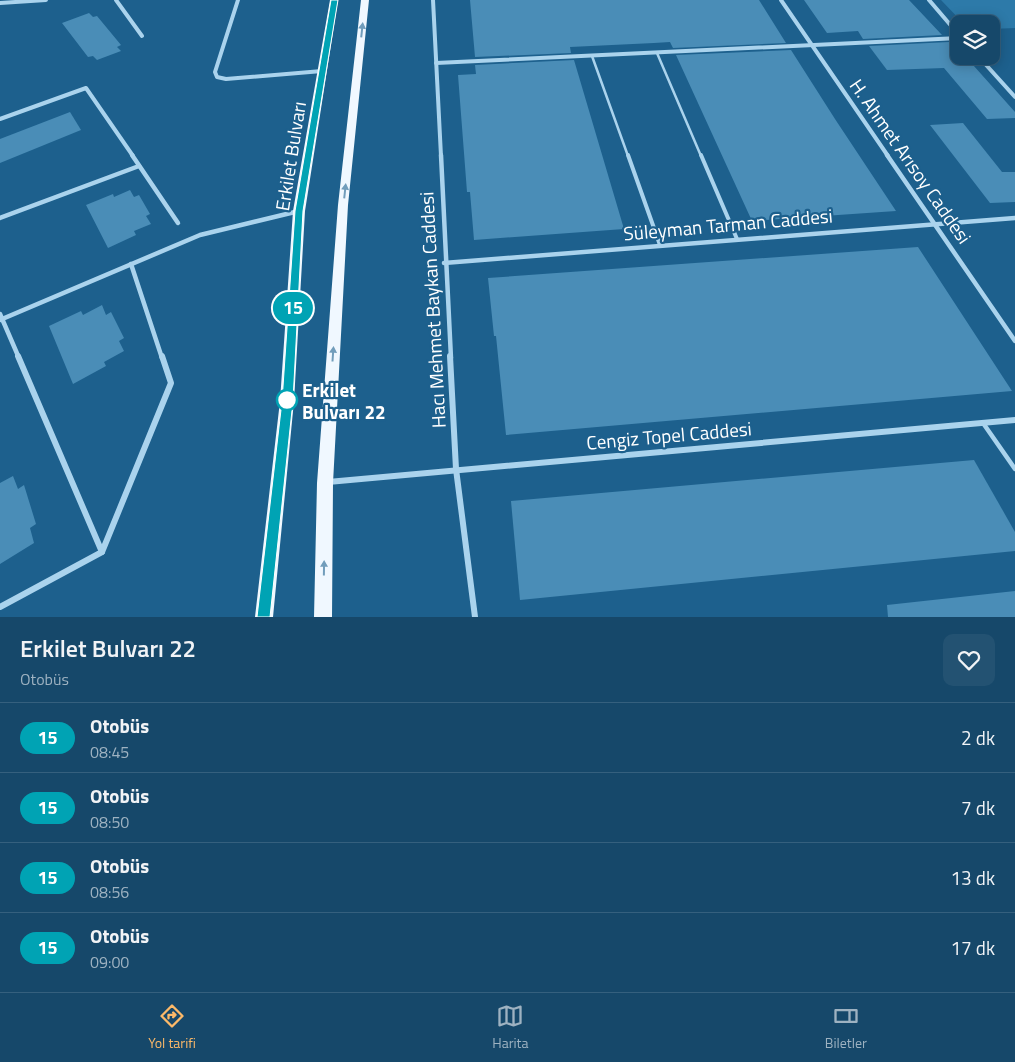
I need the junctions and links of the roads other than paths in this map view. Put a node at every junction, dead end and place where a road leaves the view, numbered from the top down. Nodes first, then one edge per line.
1 (46, 0) edge
2 (116, 0) edge
3 (238, 0) edge
4 (334, 0) edge
5 (365, 0) edge
6 (433, 0) edge
7 (781, 0) edge
8 (929, 0) edge
9 (0, 5) edge
10 (950, 26) edge
11 (142, 36) dead end
12 (950, 38) edge
13 (813, 46) junction
14 (657, 53) junction
15 (592, 56) junction
16 (436, 63) junction
17 (986, 65) edge
18 (323, 71) junction
19 (1015, 97) edge
20 (0, 119) edge
21 (139, 166) junction
22 (299, 211) junction
23 (0, 218) edge
24 (1015, 218) edge
25 (935, 222) junction
26 (178, 223) dead end
27 (737, 239) junction
28 (660, 245) junction
29 (444, 263) junction
30 (131, 264) junction
31 (1, 318) edge
32 (1015, 341) edge
33 (1015, 420) edge
34 (983, 423) junction
35 (456, 469) junction
36 (1015, 469) edge
37 (325, 483) junction
38 (102, 552) junction
39 (0, 607) edge
40 (264, 617) edge
41 (324, 617) edge
42 (475, 617) edge

1 - 9 street
2 - 11 street
3 - 18 street
4 - 18 main road, Erkilet Bulvarı
37 -> 5 main road
6 - 16 street, Hacı Mehmet Baykan Caddesi
7 - 13 street, H. Ahmet Arısoy Caddesi
8 - 10 street
12 - 13 street
13 - 14 street
13 - 25 street, H. Ahmet Arısoy Caddesi
14 - 15 street
14 - 27 lane
15 - 16 street
15 - 28 lane
16 - 29 street, Hacı Mehmet Baykan Caddesi
17 - 19 street
18 - 22 main road, Erkilet Bulvarı
20 - 21 street
21 - 23 street
21 - 26 street
22 - 30 street
22 - 40 main road, Erkilet Bulvarı
24 - 25 street, Süleyman Tarman Caddesi
25 - 27 street, Süleyman Tarman Caddesi
25 - 32 street, H. Ahmet Arısoy Caddesi
27 - 28 street, Süleyman Tarman Caddesi
28 - 29 street, Süleyman Tarman Caddesi
29 - 35 street, Hacı Mehmet Baykan Caddesi
30 - 31 street
30 - 38 street
31 - 38 street
33 - 34 street, Cengiz Topel Caddesi
34 - 35 street, Cengiz Topel Caddesi
34 - 36 lane
35 - 37 street, Cengiz Topel Caddesi
35 - 42 street, Hacı Mehmet Baykan Caddesi
41 -> 37 main road
38 - 39 street

